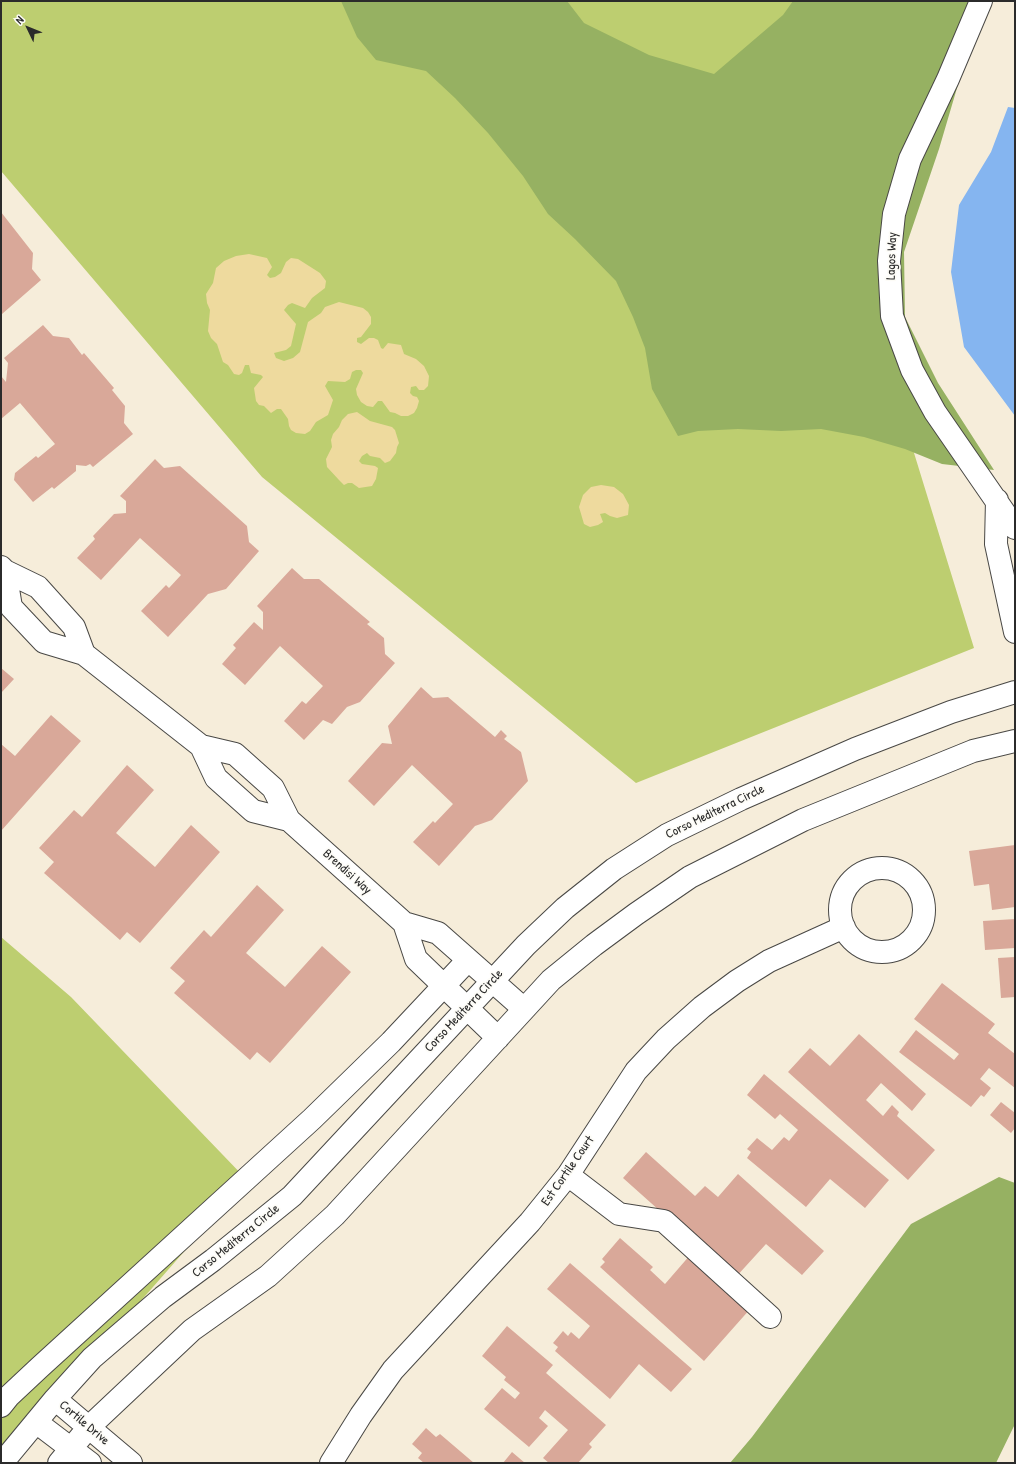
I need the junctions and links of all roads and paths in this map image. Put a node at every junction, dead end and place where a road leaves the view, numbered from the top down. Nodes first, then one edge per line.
1 (981, 1) edge
2 (996, 500) junction
3 (1015, 528) edge
4 (3, 569) edge
5 (1015, 632) edge
6 (84, 654) junction
7 (1015, 692) edge
8 (1015, 741) edge
9 (201, 746) junction
10 (289, 820) junction
11 (404, 923) junction
12 (844, 927) dead end
13 (468, 960) junction
14 (492, 981) junction
15 (444, 986) junction
16 (467, 1008) junction
17 (524, 1009) junction
18 (498, 1038) junction
19 (568, 1175) junction
20 (770, 1317) dead end
21 (55, 1399) junction
22 (1, 1406) edge
23 (36, 1422) junction
24 (89, 1427) junction
25 (65, 1456) edge
26 (2, 1463) edge
27 (90, 1463) edge
28 (131, 1463) edge
29 (331, 1463) edge

1 - 2 street, Lagos Way
2 - 3 street, Lagos Way
2 - 5 street
4 - 6 street, Brendisi Way
4 - 6 street, Brendisi Way
6 - 9 street, Brendisi Way
7 - 14 street, Corso Mediterra Circle
8 - 17 street
9 - 10 street, Brendisi Way
9 - 10 street, Brendisi Way
10 - 11 street, Brendisi Way
11 - 13 street, Brendisi Way
11 - 15 street, Brendisi Way
12 - 19 street, Est Cortile Court
13 - 14 street, Brendisi Way
13 - 15 street
14 - 16 street, Corso Mediterra Circle
14 - 17 street, Brendisi Way
15 - 16 street, Brendisi Way
15 - 22 street
16 - 18 street, Brendisi Way
16 - 21 street, Corso Mediterra Circle
17 - 18 street
18 - 24 street
19 - 20 street
19 - 29 street, Est Cortile Court
21 - 23 street, Corso Mediterra Circle
21 - 24 street, Cortile Drive
23 - 25 street, Cortile Drive
23 - 26 street, Corso Mediterra Circle
24 - 25 street
24 - 28 street, Cortile Drive
25 - 27 street, Cortile Drive

